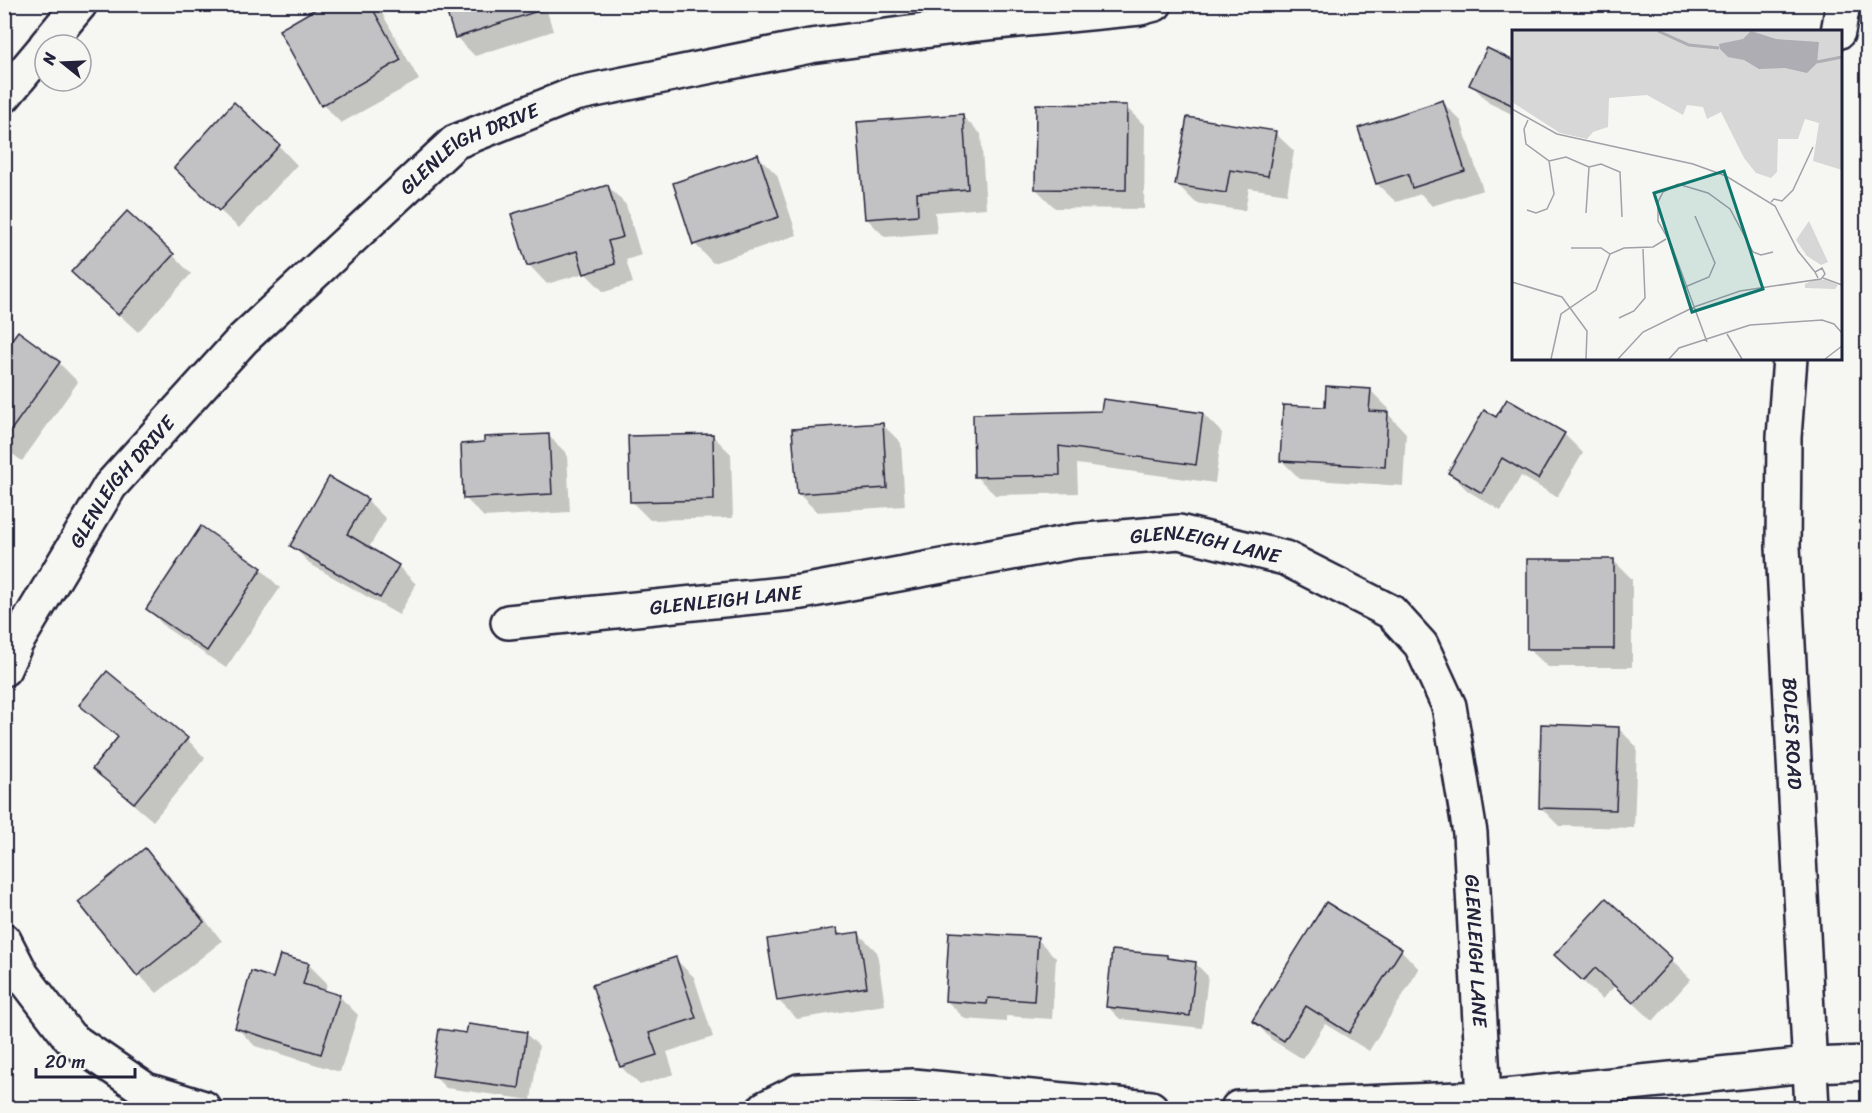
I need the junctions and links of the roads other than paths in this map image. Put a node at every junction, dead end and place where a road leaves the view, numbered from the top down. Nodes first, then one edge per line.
1 (80, 4) edge
2 (1155, 4) edge
3 (1843, 4) edge
4 (1838, 30) edge
5 (57, 33) edge
6 (33, 61) edge
7 (4, 96) edge
8 (1790, 360) edge
9 (508, 622) dead end
10 (4, 669) edge
11 (4, 940) edge
12 (1868, 1063) edge
13 (1808, 1065) junction
14 (1484, 1098) junction
15 (204, 1108) edge
16 (765, 1108) edge
17 (1151, 1108) edge
18 (1238, 1108) edge
19 (1812, 1108) edge

1 - 5 street
2 - 10 street, GLENLEIGH DRIVE
3 - 4 street
6 - 7 street
8 - 13 street, BOLES ROAD
9 - 14 street, GLENLEIGH LANE
11 - 15 street
12 - 13 street
13 - 14 street
13 - 19 street, BOLES ROAD
14 - 18 street
16 - 17 street

